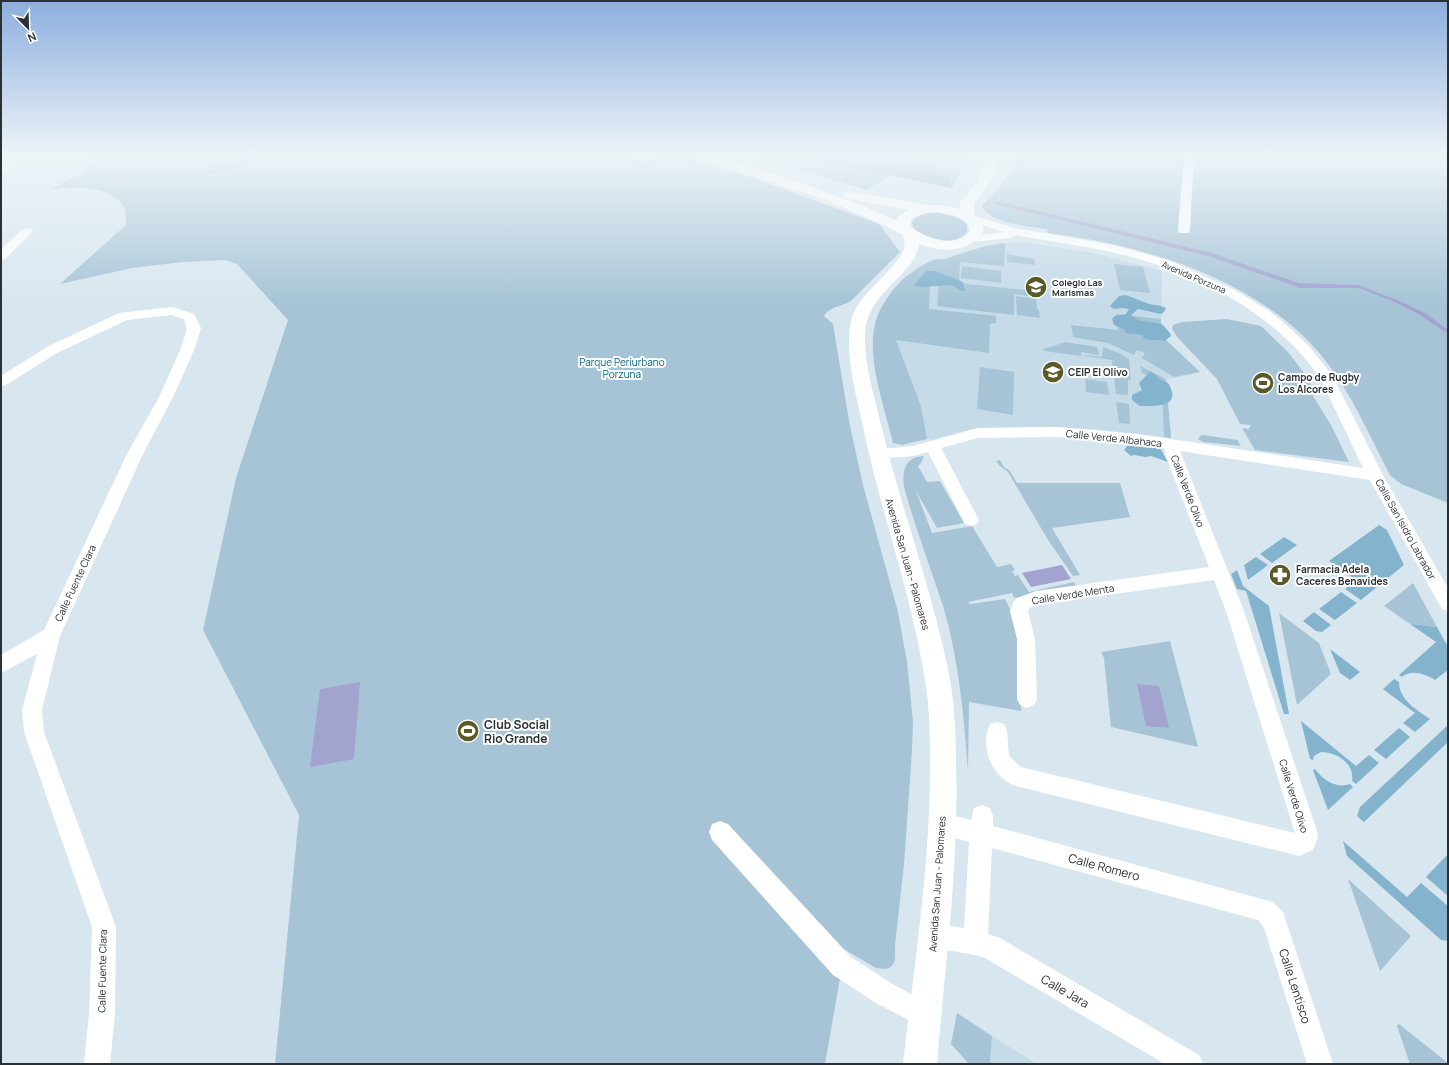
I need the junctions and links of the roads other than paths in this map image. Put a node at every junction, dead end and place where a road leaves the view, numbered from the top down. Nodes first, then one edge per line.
1 (848, 204) edge
2 (905, 204) edge
3 (960, 204) edge
4 (968, 204) edge
5 (1186, 204) edge
6 (931, 208) junction
7 (968, 217) junction
8 (27, 231) dead end
9 (1184, 231) dead end
10 (909, 233) junction
11 (1042, 237) junction
12 (970, 240) junction
13 (950, 245) junction
14 (1, 256) edge
15 (896, 270) junction
16 (1, 382) edge
17 (1171, 444) junction
18 (932, 446) junction
19 (877, 454) junction
20 (1375, 474) junction
21 (971, 520) dead end
22 (1219, 568) junction
23 (1087, 583) dead end
24 (1448, 604) edge
25 (51, 636) junction
26 (1, 665) edge
27 (1027, 699) dead end
28 (997, 731) dead end
29 (942, 824) junction
30 (982, 826) junction
31 (720, 832) dead end
32 (1265, 910) joint
33 (934, 936) junction
34 (975, 942) junction
35 (924, 1015) junction
36 (97, 1064) edge
37 (920, 1064) edge
38 (1190, 1064) edge
39 (1320, 1064) edge

1 - 10 street
2 - 6 street
3 - 6 street
4 - 7 street
5 - 9 street
6 - 7 street
6 - 10 street
7 - 11 street
7 - 12 street
8 - 14 street
10 - 13 street
10 - 15 street
11 - 12 street
11 - 20 street, Avenida Porzuna
12 - 13 street
13 - 15 street
15 - 19 street, Avenida San Juan - Palomares
16 - 25 street, Calle Fuente Clara
17 - 18 street, Calle Verde Albahaca
17 - 20 street, Calle Verde Albahaca
17 - 22 street, Calle Verde Olivo
18 - 19 street, Calle Verde Albahaca
18 - 21 street
19 - 29 street, Avenida San Juan - Palomares
20 - 24 street, Calle San Isidro Labrador
22 - 23 street, Calle Verde Menta
22 - 27 street, Calle Verde Menta
22 - 28 street, Calle Verde Olivo
25 - 26 street
25 - 36 street, Calle Fuente Clara
29 - 30 street, Calle Romero
29 - 33 street, Avenida San Juan - Palomares
30 - 32 street, Calle Romero
30 - 34 street
31 - 35 street
32 - 39 street, Calle Lentisco
33 - 34 street, Calle Jara
33 - 35 street, Avenida San Juan - Palomares
34 - 38 street, Calle Jara
35 - 37 street, Avenida San Juan - Palomares

